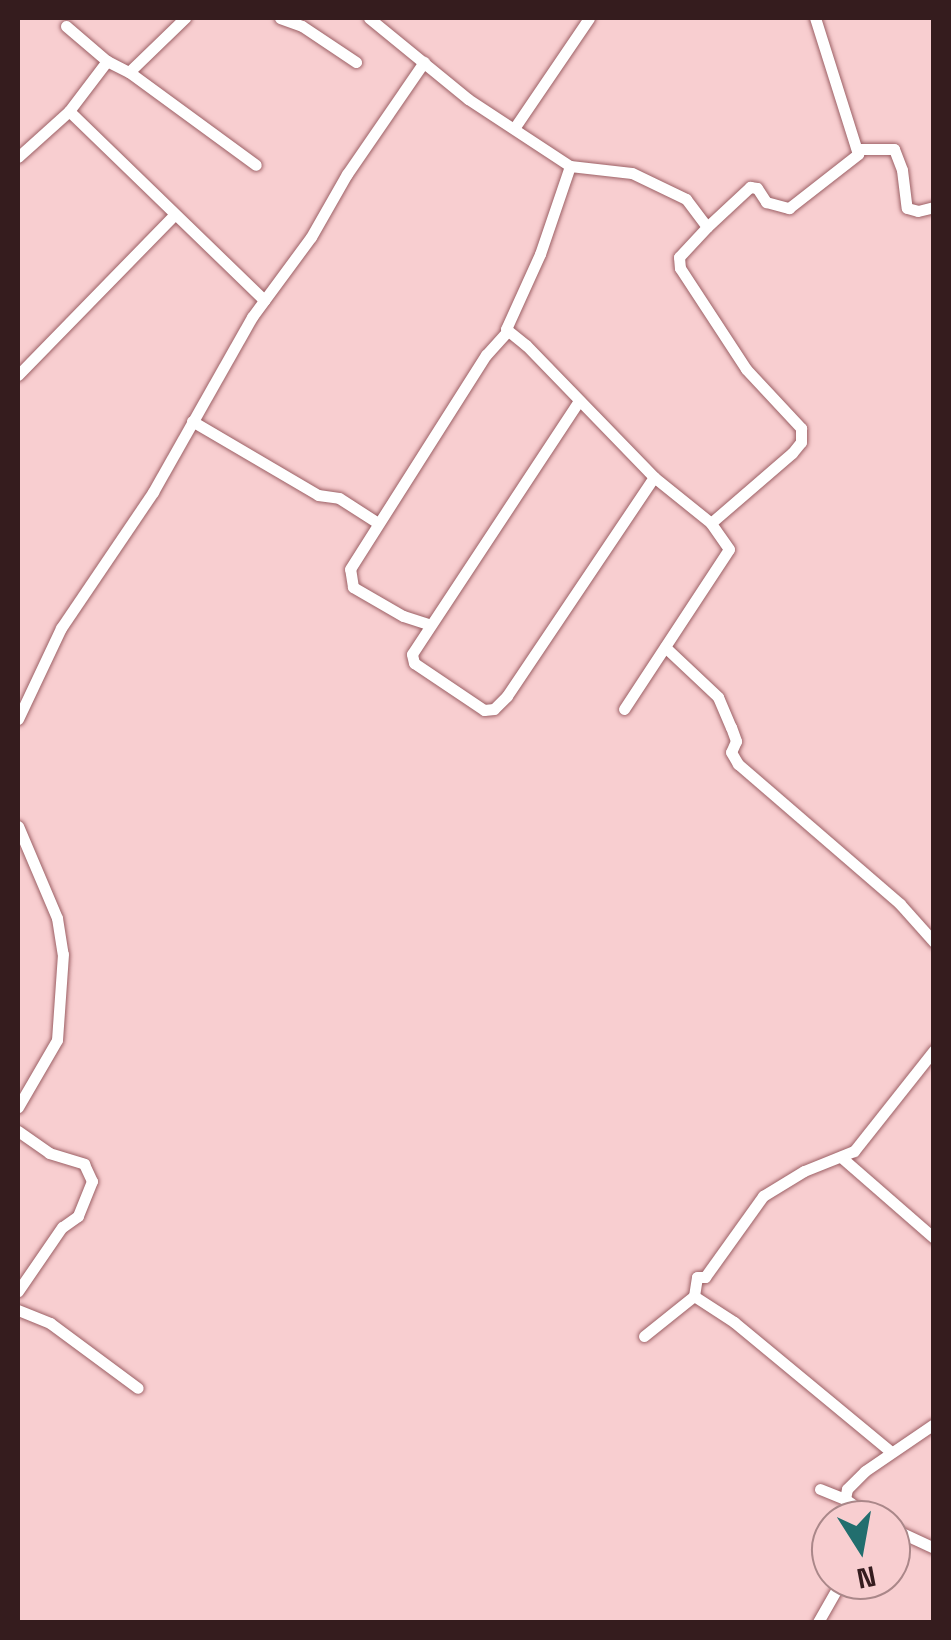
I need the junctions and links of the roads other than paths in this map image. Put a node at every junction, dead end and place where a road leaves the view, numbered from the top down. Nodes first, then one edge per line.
1 (184, 18) edge
2 (280, 18) edge
3 (369, 18) edge
4 (590, 18) edge
5 (816, 18) edge
6 (66, 26) dead end
7 (107, 61) junction
8 (356, 62) dead end
9 (424, 62) junction
10 (130, 72) junction
11 (69, 111) junction
12 (515, 127) junction
13 (858, 149) junction
14 (18, 157) edge
15 (256, 165) dead end
16 (570, 166) junction
17 (934, 206) edge
18 (174, 216) junction
19 (707, 227) junction
20 (264, 300) junction
21 (507, 332) junction
22 (18, 376) edge
23 (579, 400) junction
24 (192, 421) junction
25 (654, 476) junction
26 (712, 523) junction
27 (378, 524) junction
28 (428, 624) junction
29 (664, 647) junction
30 (624, 710) dead end
31 (18, 719) edge
32 (18, 826) edge
33 (934, 942) edge
34 (934, 1050) edge
35 (18, 1108) edge
36 (18, 1131) edge
37 (840, 1157) junction
38 (934, 1238) edge
39 (18, 1291) edge
40 (694, 1296) junction
41 (18, 1310) edge
42 (644, 1336) dead end
43 (138, 1388) dead end
44 (931, 1431) edge
45 (891, 1452) junction
46 (820, 1490) dead end
47 (845, 1499) joint
48 (911, 1537) edge
49 (934, 1548) edge
50 (831, 1600) edge
51 (818, 1622) edge

1 - 10 street
2 - 8 street
3 - 9 street
4 - 12 street
5 - 13 street
6 - 7 street
7 - 10 street
7 - 11 street
9 - 12 street
9 - 20 street
10 - 15 street
11 - 14 street
11 - 18 street
12 - 16 street
13 - 17 street
13 - 19 street
16 - 19 street
16 - 21 street
18 - 20 street
18 - 22 street
19 - 26 street
20 - 24 street
21 - 23 street
21 - 27 street
23 - 25 street
23 - 28 street
24 - 27 street
24 - 31 street
25 - 26 street
25 - 28 street
26 - 29 street
27 - 28 street
29 - 30 street
29 - 33 street
32 - 35 street
34 - 37 street
36 - 39 street
37 - 38 street
37 - 40 street
40 - 42 street
40 - 45 street
41 - 43 street
44 - 45 street
45 - 47 street
46 - 47 street
48 - 49 street
50 - 51 street

